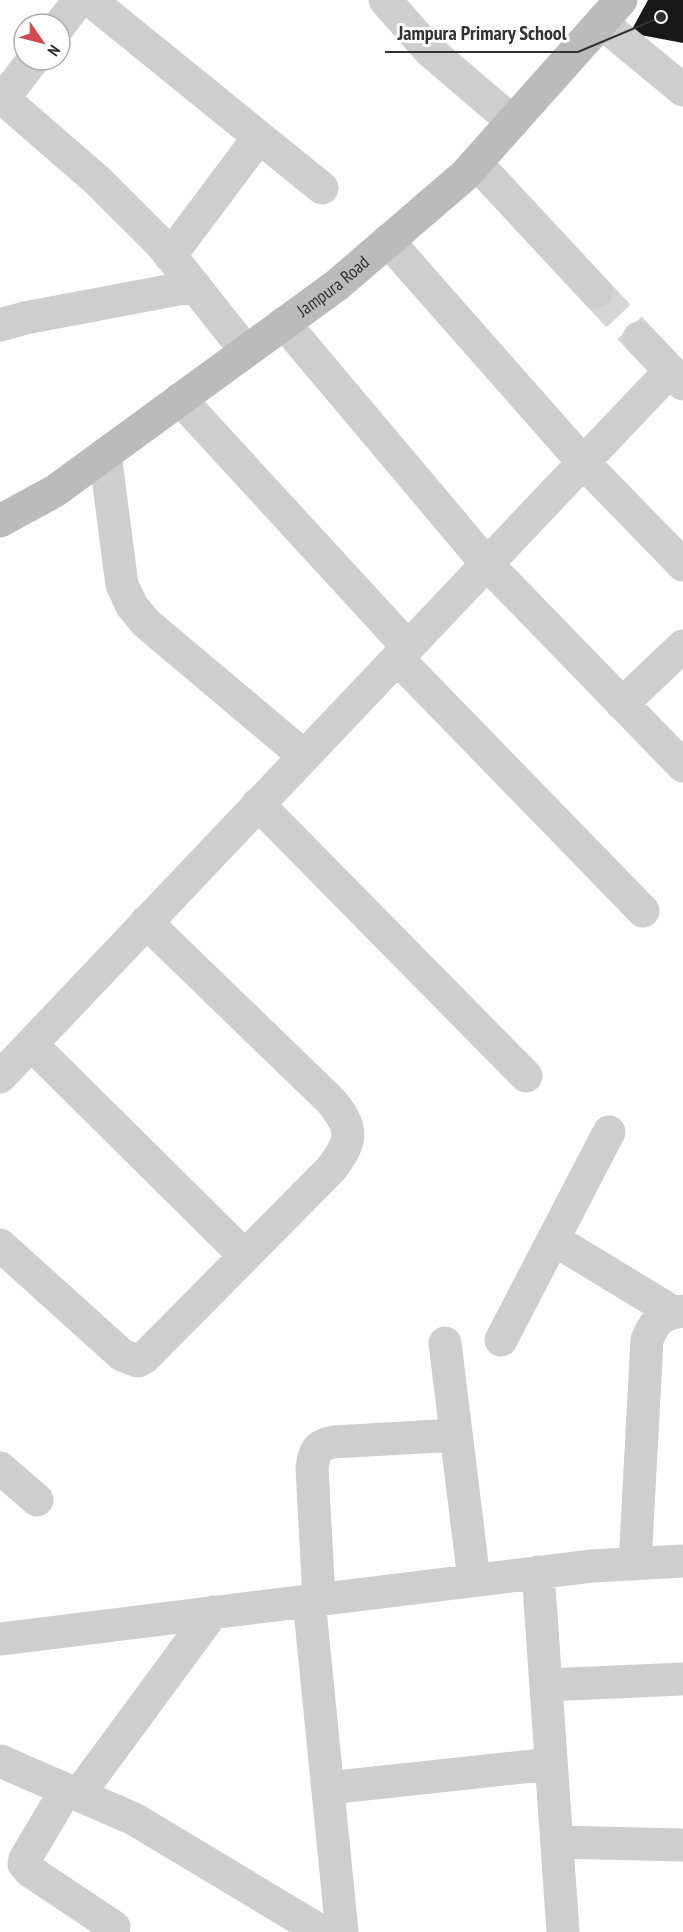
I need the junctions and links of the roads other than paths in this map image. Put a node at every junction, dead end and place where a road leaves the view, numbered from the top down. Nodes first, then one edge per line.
1 (79, 0) edge
2 (90, 0) edge
3 (385, 0) edge
4 (70, 12) edge
5 (611, 12) edge
6 (23, 72) edge
7 (683, 90) edge
8 (2, 97) edge
9 (513, 122) junction
10 (259, 137) junction
11 (476, 164) junction
12 (322, 188) dead end
13 (388, 241) junction
14 (170, 256) junction
15 (195, 286) junction
16 (596, 292) tunnel mouth
17 (284, 323) junction
18 (0, 326) edge
19 (639, 338) tunnel mouth
20 (246, 351) junction
21 (676, 377) edge
22 (180, 399) junction
23 (105, 454) junction
24 (582, 461) junction
25 (0, 521) edge
26 (486, 563) junction
27 (683, 565) edge
28 (683, 646) edge
29 (402, 652) junction
30 (622, 704) junction
31 (304, 756) junction
32 (683, 766) edge
33 (258, 804) junction
34 (643, 911) dead end
35 (146, 922) junction
36 (13, 1055) edge
37 (526, 1076) dead end
38 (609, 1132) dead end
39 (553, 1239) junction
40 (0, 1245) edge
41 (245, 1256) junction
42 (678, 1311) edge
43 (501, 1340) dead end
44 (445, 1343) dead end
45 (456, 1435) junction
46 (0, 1468) edge
47 (37, 1500) dead end
48 (683, 1561) edge
49 (636, 1563) junction
50 (538, 1572) junction
51 (474, 1580) junction
52 (314, 1599) junction
53 (213, 1612) junction
54 (0, 1639) edge
55 (683, 1680) edge
56 (546, 1684) junction
57 (0, 1761) edge
58 (551, 1764) junction
59 (328, 1788) junction
60 (72, 1792) junction
61 (557, 1842) junction
62 (683, 1845) edge
63 (114, 1927) dead end
64 (322, 1932) edge
65 (342, 1932) edge
66 (563, 1932) edge

1 - 4 street
2 - 10 street
3 - 9 street
5 - 7 street
5 - 9 street, Jampura Road
6 - 8 street
8 - 14 street
9 - 11 street, Jampura Road
10 - 12 street
10 - 14 street
11 - 13 street, Jampura Road
11 - 16 street
13 - 17 street, Jampura Road
13 - 24 street
14 - 15 street
15 - 18 street
15 - 20 street
17 - 20 street, Jampura Road
17 - 26 street
19 - 21 street
20 - 22 street, Jampura Road
21 - 24 street
22 - 23 street, Jampura Road
22 - 29 street
23 - 25 street, Jampura Road
23 - 31 street
24 - 26 street
24 - 27 street
26 - 29 street
26 - 30 street
28 - 30 street
29 - 31 street
29 - 34 street
30 - 32 street
31 - 33 street
33 - 35 street
33 - 37 street
35 - 36 street
35 - 41 street
36 - 41 street
38 - 39 street
39 - 42 street
39 - 43 street
40 - 41 street
42 - 49 street
44 - 45 street
45 - 51 street
45 - 52 street
46 - 47 street
48 - 49 street
49 - 50 street
50 - 51 street
50 - 56 street
51 - 52 street
52 - 53 street
52 - 59 street
53 - 54 street
53 - 60 street
55 - 56 street
56 - 58 street
57 - 60 street
58 - 59 street
58 - 61 street
59 - 65 street
60 - 63 street
60 - 64 street
61 - 62 street
61 - 66 street

